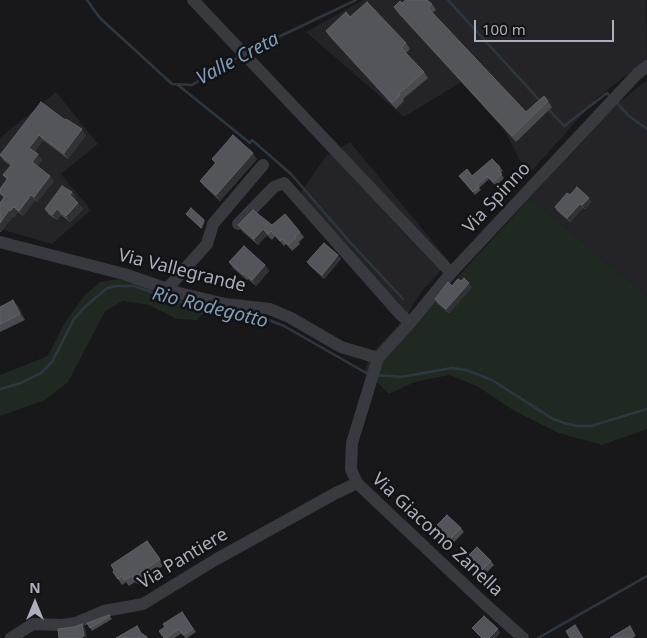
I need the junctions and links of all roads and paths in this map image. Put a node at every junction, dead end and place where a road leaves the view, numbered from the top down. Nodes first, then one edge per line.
1 (193, 0) edge
2 (647, 66) edge
3 (263, 165) dead end
4 (238, 224) edge
5 (0, 242) edge
6 (451, 273) junction
7 (167, 289) junction
8 (410, 323) junction
9 (378, 358) junction
10 (351, 469) junction
11 (357, 484) junction
12 (336, 493) junction
13 (12, 638) edge
14 (523, 638) edge

1 - 6 street
2 - 6 street, Via Spinno
3 - 7 street
4 - 8 street
5 - 7 street, Via Vallegrande
6 - 8 street, Via Spinno
7 - 9 street, Via Vallegrande
8 - 9 street, Via Spinno
9 - 10 street, Via Giacomo Zanella
10 - 11 street, Via Giacomo Zanella
10 - 12 street, Via Pantiere
11 - 12 street, Via Pantiere
11 - 14 street, Via Giacomo Zanella
12 - 13 street, Via Pantiere

